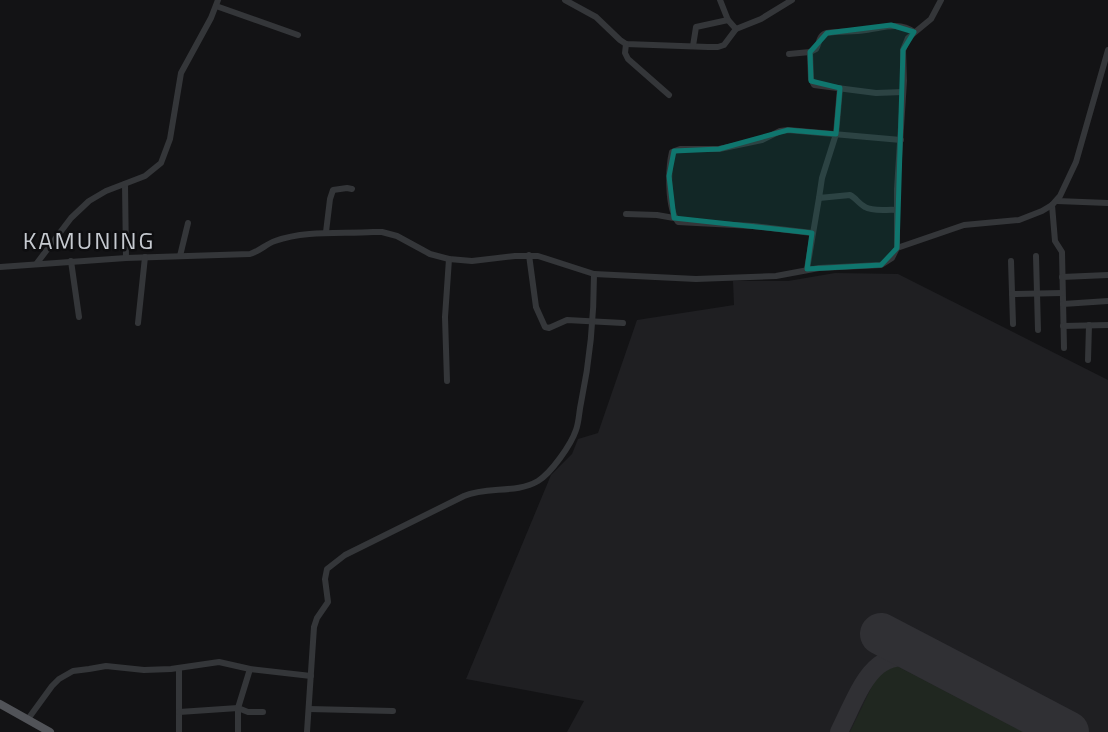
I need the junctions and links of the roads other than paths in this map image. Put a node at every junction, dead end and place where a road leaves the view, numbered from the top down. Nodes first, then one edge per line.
1 (565, 0) edge
2 (720, 0) edge
3 (792, 0) edge
4 (941, 0) edge
5 (217, 3) edge
6 (728, 20) junction
7 (736, 29) junction
8 (914, 32) junction
9 (298, 35) dead end
10 (626, 44) junction
11 (693, 47) junction
12 (1108, 50) edge
13 (810, 52) junction
14 (789, 54) dead end
15 (840, 88) junction
16 (903, 92) junction
17 (668, 95) dead end
18 (836, 134) junction
19 (901, 140) junction
20 (125, 184) junction
21 (352, 189) dead end
22 (818, 198) junction
23 (1054, 203) junction
24 (1108, 203) edge
25 (897, 210) junction
26 (626, 214) dead end
27 (674, 218) junction
28 (188, 223) dead end
29 (326, 232) junction
30 (812, 233) junction
31 (897, 248) junction
32 (529, 255) junction
33 (180, 256) junction
34 (1036, 256) dead end
35 (145, 257) junction
36 (126, 258) junction
37 (449, 259) junction
38 (71, 261) junction
39 (1011, 261) dead end
40 (37, 263) junction
41 (0, 267) edge
42 (807, 269) junction
43 (594, 274) junction
44 (1108, 275) edge
45 (1062, 277) junction
46 (1037, 293) junction
47 (1062, 293) junction
48 (1012, 294) junction
49 (1108, 301) edge
50 (1063, 304) junction
51 (79, 317) dead end
52 (593, 322) junction
53 (138, 323) dead end
54 (622, 323) dead end
55 (1013, 324) dead end
56 (1089, 325) junction
57 (1108, 325) edge
58 (1063, 326) junction
59 (1038, 330) dead end
60 (1064, 348) dead end
61 (1088, 360) dead end
62 (447, 381) dead end
63 (179, 668) junction
64 (250, 669) junction
65 (311, 676) junction
66 (0, 704) edge
67 (238, 708) junction
68 (309, 709) junction
69 (393, 711) dead end
70 (179, 712) junction
71 (262, 712) dead end
72 (28, 719) junction
73 (37, 729) edge
74 (50, 732) edge
75 (179, 732) edge
76 (238, 732) edge
77 (307, 732) edge

1 - 10 street
2 - 6 street
3 - 7 street
4 - 8 street
5 - 9 street
5 - 20 street
6 - 7 street
6 - 11 street
7 - 11 street
8 - 13 street
8 - 16 street
10 - 11 street
10 - 17 street
12 - 23 street
13 - 14 street
13 - 15 street
15 - 16 street
15 - 18 street
16 - 19 street
18 - 19 street
18 - 22 street
18 - 27 street
19 - 25 street
20 - 36 street
20 - 40 street
21 - 29 street
22 - 25 street
22 - 30 street
23 - 24 street
23 - 31 street
23 - 45 street
25 - 31 street
26 - 27 street
27 - 30 street
28 - 33 street
29 - 33 street
29 - 37 street
30 - 42 street
31 - 42 street
32 - 37 street
32 - 43 street
32 - 52 street
33 - 35 street
34 - 46 street
35 - 36 street
35 - 53 street
36 - 38 street
37 - 62 street
38 - 40 street
38 - 51 street
39 - 48 street
40 - 41 street
42 - 43 street
43 - 52 street
44 - 45 street
45 - 47 street
46 - 47 street
46 - 48 street
46 - 59 street
47 - 50 street
48 - 55 street
49 - 50 street
50 - 58 street
52 - 54 street
52 - 65 street
56 - 57 street
56 - 58 street
56 - 61 street
58 - 60 street
63 - 64 street
63 - 70 street
63 - 72 street
64 - 65 street
64 - 67 street
65 - 68 street
66 - 72 main road
67 - 70 street
67 - 71 street
67 - 76 street
68 - 69 street
68 - 77 street
70 - 75 street
72 - 73 main road
73 - 74 main road

